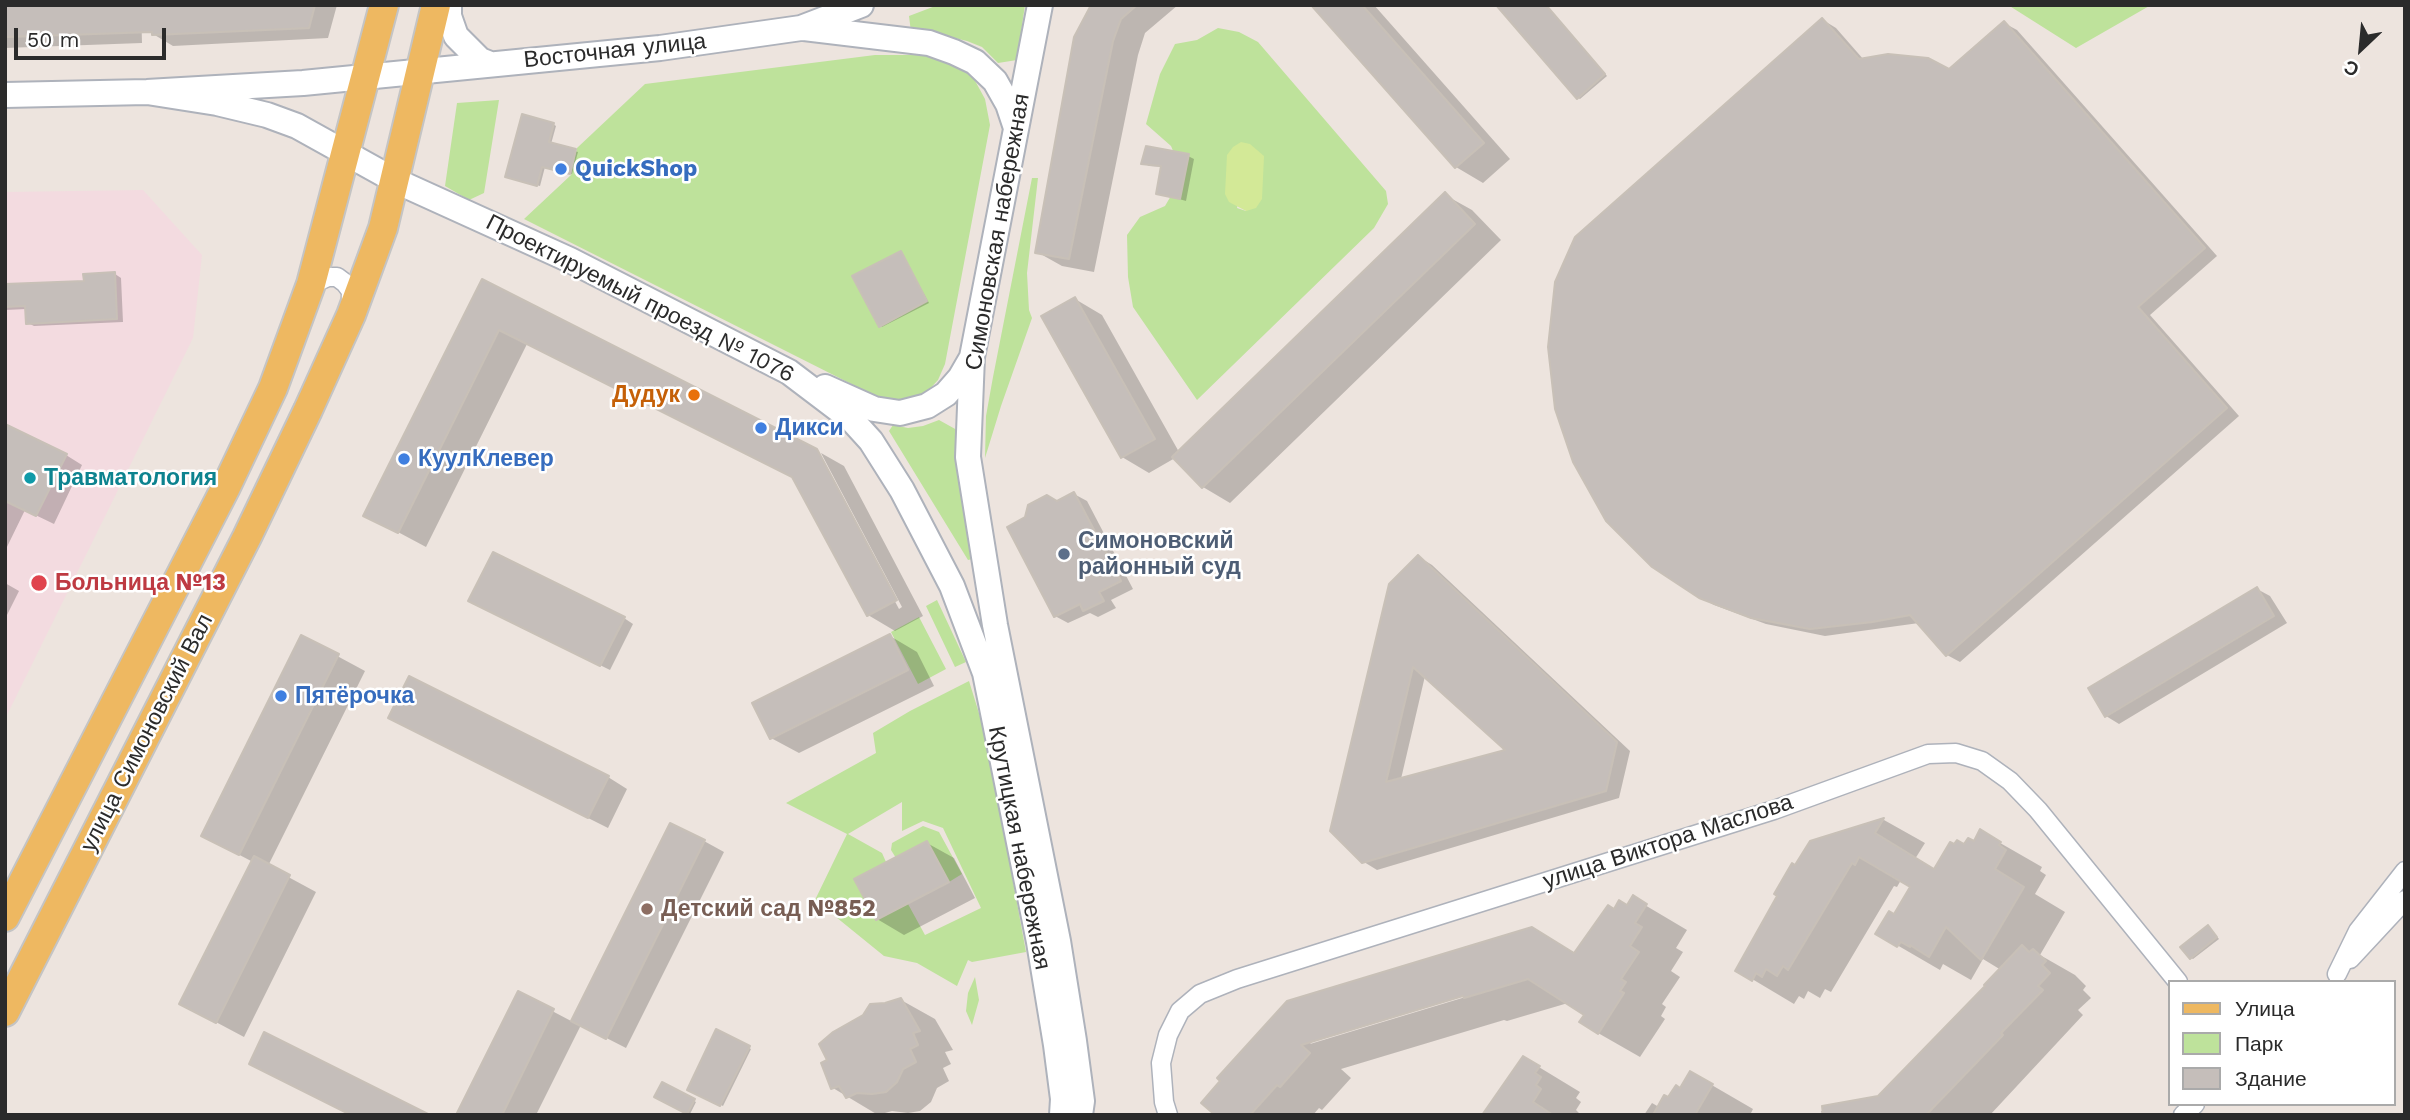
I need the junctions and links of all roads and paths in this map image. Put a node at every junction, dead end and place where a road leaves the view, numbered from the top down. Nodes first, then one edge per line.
1 (384, 5) edge
2 (436, 5) edge
3 (449, 5) edge
4 (860, 5) edge
5 (1040, 5) edge
6 (800, 28) junction
7 (490, 64) junction
8 (421, 71) junction
9 (365, 76) junction
10 (147, 92) junction
11 (5, 95) edge
12 (1016, 128) junction
13 (345, 153) junction
14 (396, 181) junction
15 (306, 296) junction
16 (351, 315) junction
17 (972, 357) junction
18 (789, 372) junction
19 (952, 586) joint
20 (1003, 667) joint
21 (2405, 871) edge
22 (2405, 900) edge
23 (5, 917) edge
24 (2333, 978) edge
25 (2176, 980) edge
26 (5, 1012) edge
27 (1062, 1115) edge
28 (1080, 1115) edge
29 (1168, 1115) edge

1 - 9 main road, улица Симоновский Вал
2 - 8 main road, улица Симоновский Вал
3 - 7 main road
4 - 6 main road, Восточная улица
5 - 12 main road, Симоновская набережная
6 - 7 main road, Восточная улица
6 - 12 main road
7 - 8 main road, Восточная улица
8 - 9 main road, Восточная улица
8 - 14 main road, улица Симоновский Вал
9 - 10 main road, Восточная улица
9 - 13 main road, улица Симоновский Вал
10 - 11 main road
10 - 13 main road, Проектируемый проезд № 1076
12 - 17 main road, Симоновская набережная
13 - 14 main road, Проектируемый проезд № 1076
13 - 15 main road, улица Симоновский Вал
14 - 16 main road, улица Симоновский Вал
14 - 18 main road, Проектируемый проезд № 1076
15 - 16 street
15 - 23 main road, улица Симоновский Вал
16 - 26 main road, улица Симоновский Вал
17 - 18 main road
17 - 20 main road, Симоновская набережная
18 - 19 main road, Проектируемый проезд № 1076
19 - 27 main road, Крутицкая набережная
20 - 28 main road, Крутицкая набережная
21 - 24 street
22 - 24 street
25 - 29 street, улица Виктора Маслова

